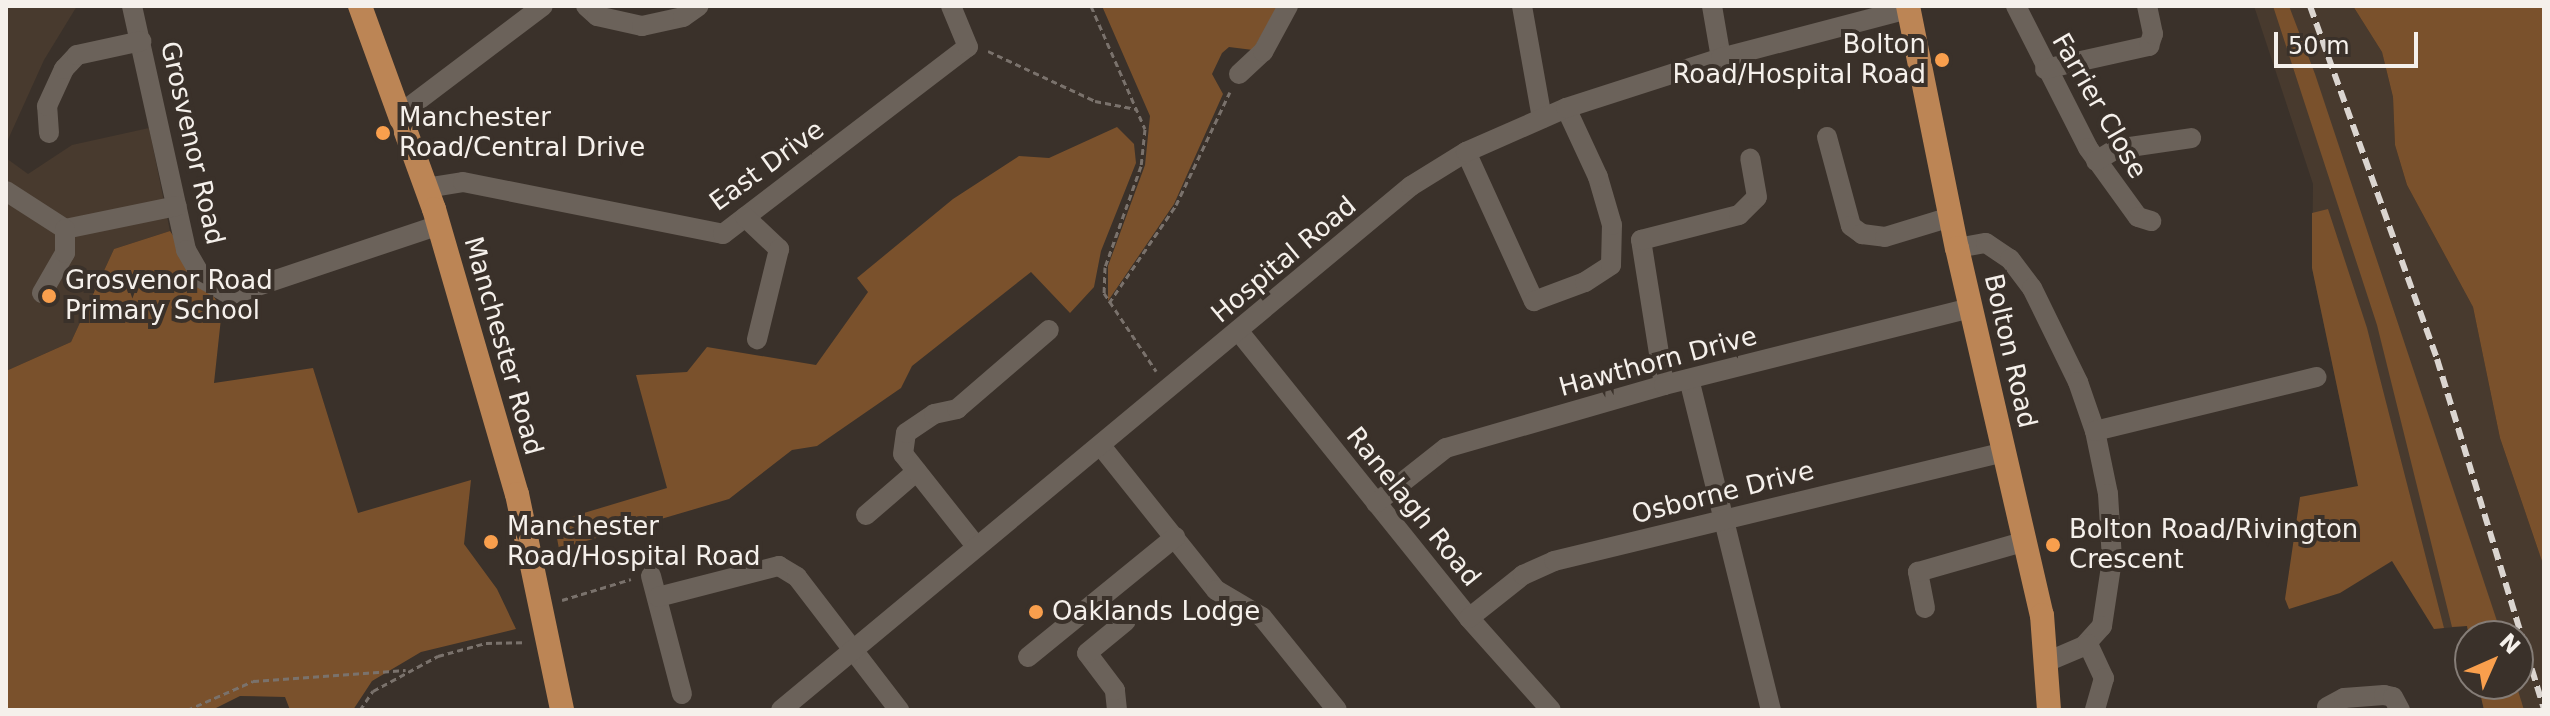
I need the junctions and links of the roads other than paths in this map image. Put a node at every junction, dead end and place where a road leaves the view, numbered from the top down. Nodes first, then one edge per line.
1 (132, 6) edge
2 (360, 6) edge
3 (543, 6) edge
4 (586, 6) edge
5 (699, 6) edge
6 (951, 6) edge
7 (1288, 6) edge
8 (1522, 6) edge
9 (1712, 6) edge
10 (2016, 6) edge
11 (2147, 6) edge
12 (1908, 8) edge
13 (141, 41) junction
14 (1721, 58) junction
15 (2045, 69) junction
16 (1239, 74) road end
17 (1566, 108) junction
18 (400, 114) junction
19 (1542, 118) junction
20 (49, 133) dead end
21 (1827, 137) dead end
22 (2191, 138) dead end
23 (1466, 152) junction
24 (1750, 159) dead end
25 (2096, 161) junction
26 (426, 188) junction
27 (6, 191) edge
28 (177, 206) junction
29 (745, 217) junction
30 (1951, 217) junction
31 (2151, 221) dead end
32 (439, 225) junction
33 (65, 229) junction
34 (1957, 248) junction
35 (42, 293) dead end
36 (1971, 308) junction
37 (1049, 330) dead end
38 (1240, 333) junction
39 (757, 339) dead end
40 (2316, 377) dead end
41 (1689, 379) junction
42 (1664, 385) junction
43 (2095, 431) junction
44 (1101, 446) junction
45 (2004, 452) junction
46 (917, 471) junction
47 (1376, 503) junction
48 (866, 515) dead end
49 (1725, 519) junction
50 (1175, 537) junction
51 (2026, 541) junction
52 (976, 546) junction
53 (651, 576) road end
54 (658, 597) junction
55 (1925, 608) dead end
56 (1469, 618) junction
57 (1126, 621) dead end
58 (2088, 644) junction
59 (853, 649) junction
60 (1028, 657) dead end
61 (2049, 661) junction
62 (682, 694) dead end
63 (2327, 707) dead end
64 (562, 710) edge
65 (781, 710) edge
66 (899, 710) edge
67 (1117, 710) edge
68 (1337, 710) edge
69 (1551, 710) edge
70 (1771, 710) edge
71 (2049, 710) edge
72 (2095, 710) edge
73 (2400, 710) edge

1 - 13 street, Grosvenor Road
2 - 18 main road, Manchester Road
3 - 18 street
4 - 5 street
6 - 29 street, East Drive
7 - 16 street
8 - 19 street
9 - 14 street
10 - 15 street, Farrier Close
11 - 15 street
12 - 14 street, Hospital Road
12 - 30 main road, Bolton Road
13 - 20 street
13 - 28 street, Grosvenor Road
14 - 17 street, Hospital Road
15 - 25 street, Farrier Close
17 - 19 street, Hospital Road
17 - 23 street
18 - 26 main road, Manchester Road
19 - 23 street, Hospital Road
21 - 30 street
22 - 25 street
23 - 38 street, Hospital Road
24 - 42 street
25 - 31 street, Farrier Close
26 - 29 street, East Drive
26 - 32 main road, Manchester Road
27 - 33 street
28 - 32 street, Grosvenor Road
28 - 33 street
29 - 39 street
30 - 34 main road, Bolton Road
32 - 64 main road, Manchester Road
33 - 35 street
34 - 36 main road, Bolton Road
34 - 43 street
36 - 41 street, Hawthorn Drive
36 - 45 main road, Bolton Road
37 - 46 street
38 - 44 street, Hospital Road
38 - 47 street, Ranelagh Road
40 - 43 street
41 - 42 street, Hawthorn Drive
41 - 49 street
42 - 47 street, Hawthorn Drive
43 - 58 street
44 - 50 street
44 - 52 street, Hospital Road
45 - 49 street, Osborne Drive
45 - 51 main road, Bolton Road
46 - 48 street
46 - 52 street
47 - 56 street, Ranelagh Road
49 - 56 street, Osborne Drive
49 - 70 street
50 - 60 street
50 - 68 street
51 - 55 street
51 - 61 main road, Bolton Road
52 - 59 street, Hospital Road
53 - 54 street
54 - 59 street
54 - 62 street
56 - 69 street, Ranelagh Road
57 - 67 street
58 - 61 street
58 - 72 street
59 - 65 street, Hospital Road
59 - 66 street
61 - 71 main road, Bolton Road
63 - 73 street

